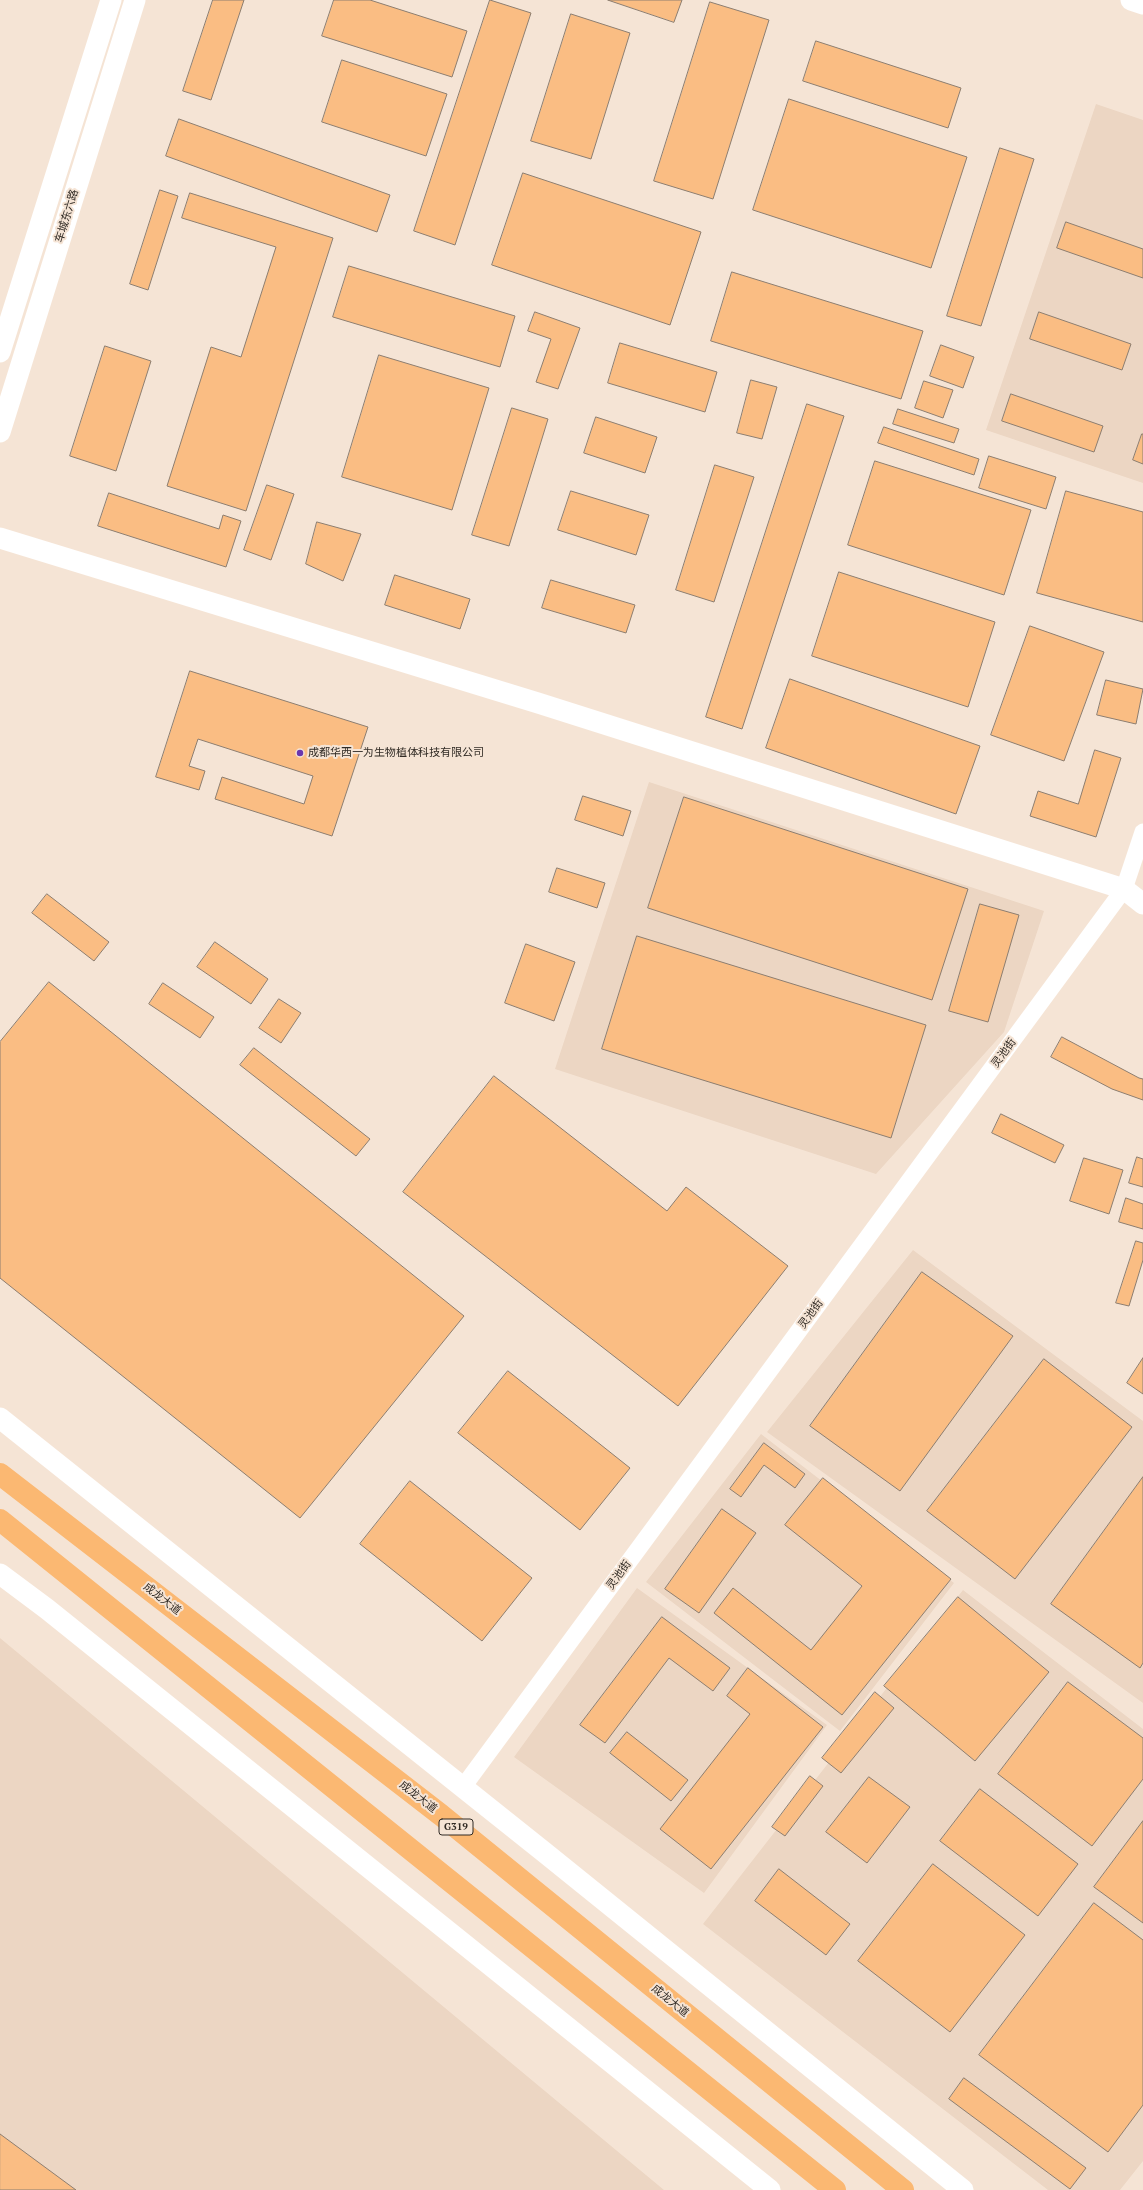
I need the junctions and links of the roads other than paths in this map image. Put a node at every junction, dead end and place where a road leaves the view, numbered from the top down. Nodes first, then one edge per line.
1 (111, 0) edge
2 (134, 0) edge
3 (1131, 0) edge
4 (1143, 4) edge
5 (0, 352) edge
6 (0, 432) edge
7 (0, 538) edge
8 (1143, 832) edge
9 (1124, 889) junction
10 (1143, 904) edge
11 (0, 1418) edge
12 (0, 1474) edge
13 (0, 1520) edge
14 (0, 1574) edge
15 (463, 1787) junction
16 (770, 2190) edge
17 (835, 2190) edge
18 (903, 2190) edge
19 (963, 2190) edge

1 - 5 street, 车城东六路
2 - 6 street, 车城东六路
3 - 4 street
7 - 9 street
8 - 9 street, 灵池街
9 - 10 street
9 - 15 street, 灵池街
11 - 15 street
12 - 18 highway, 成龙大道 / G319
13 - 17 highway
14 - 16 street
15 - 19 street

